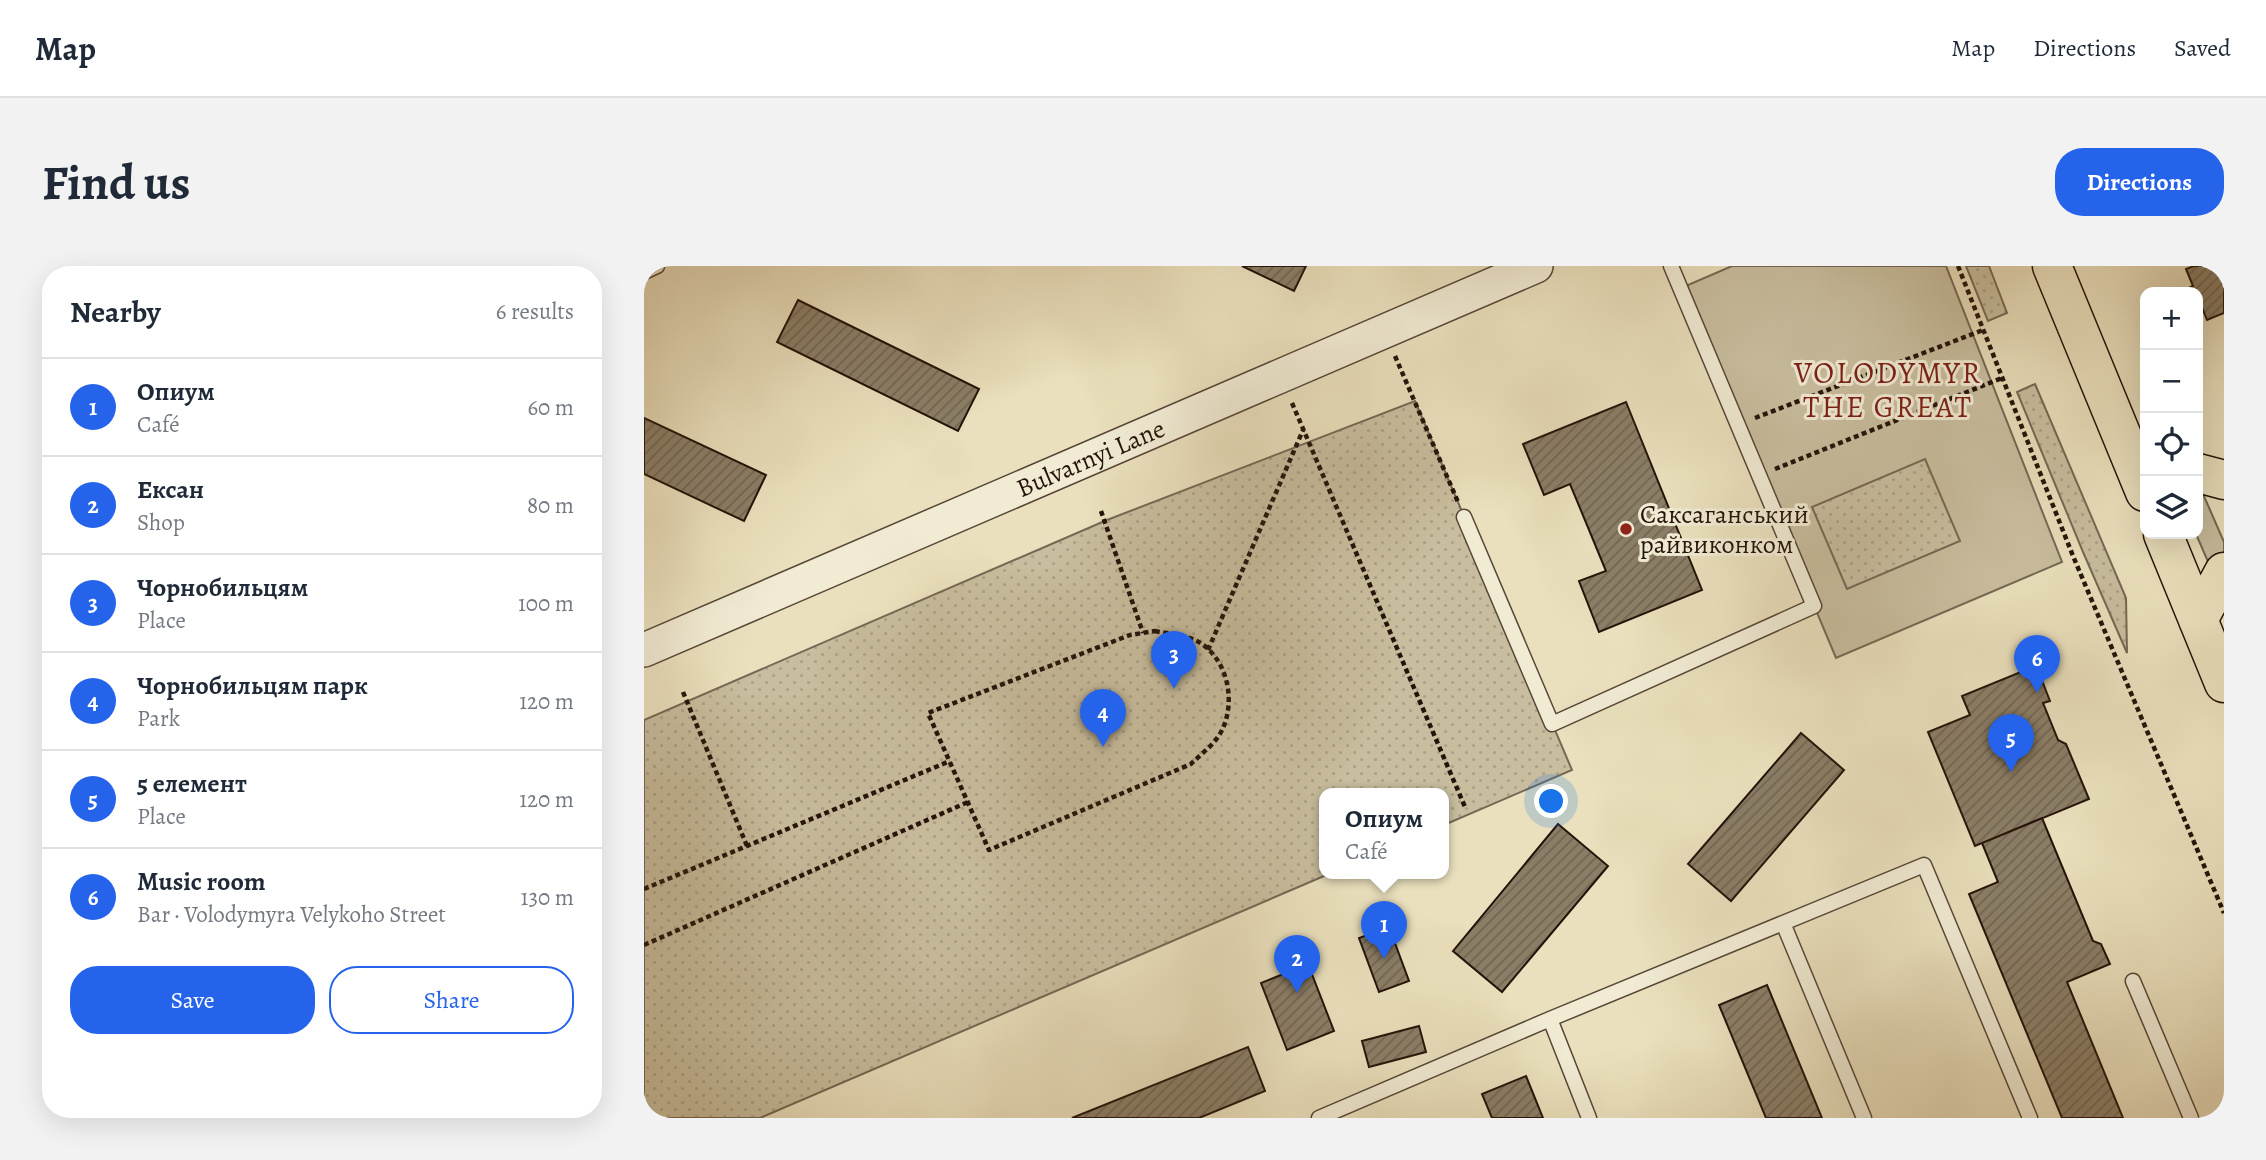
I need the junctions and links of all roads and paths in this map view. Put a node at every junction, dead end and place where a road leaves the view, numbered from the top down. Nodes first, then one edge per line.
1 (657, 266) edge
2 (1536, 266) edge
3 (1671, 266) edge
4 (1958, 266) edge
5 (2052, 266) edge
6 (644, 272) edge
7 (1983, 330) junction
8 (1386, 332) junction
9 (1281, 377) junction
10 (2002, 378) junction
11 (1738, 424) junction
12 (1304, 429) junction
13 (2138, 459) edge
14 (2203, 474) edge
15 (1759, 476) junction
16 (2224, 480) edge
17 (1101, 511) dead end
18 (1464, 517) joint
19 (2165, 539) edge
20 (2224, 572) edge
21 (2198, 620) junction
22 (1143, 633) junction
23 (644, 650) edge
24 (1208, 650) junction
25 (2224, 683) edge
26 (683, 692) dead end
27 (950, 761) junction
28 (968, 803) junction
29 (1465, 807) dead end
30 (747, 846) junction
31 (644, 889) edge
32 (2224, 913) edge
33 (1783, 923) junction
34 (644, 945) edge
35 (2133, 981) dead end
36 (1550, 1019) junction
37 (1320, 1118) edge
38 (1590, 1118) edge
39 (1864, 1118) edge
40 (2030, 1118) edge
41 (2191, 1118) edge

1 - 6 lane
2 - 8 street, Bulvarnyi Lane
3 - 11 lane
4 - 7 path
5 - 13 main road
7 - 10 path
7 - 11 path
8 - 9 street, Bulvarnyi Lane
8 - 18 path
9 - 12 path
9 - 23 street, Bulvarnyi Lane
10 - 15 path
10 - 32 path
11 - 15 lane
12 - 24 path
12 - 29 path
14 - 16 main road
15 - 18 lane
17 - 22 path
19 - 21 main road
20 - 21 main road
21 - 25 main road
22 - 24 path
22 - 27 path
24 - 28 path
26 - 30 path
27 - 28 path
27 - 30 path
28 - 34 path
30 - 31 path
33 - 36 lane
33 - 39 lane
33 - 40 lane
35 - 41 lane
36 - 37 lane
36 - 38 lane

